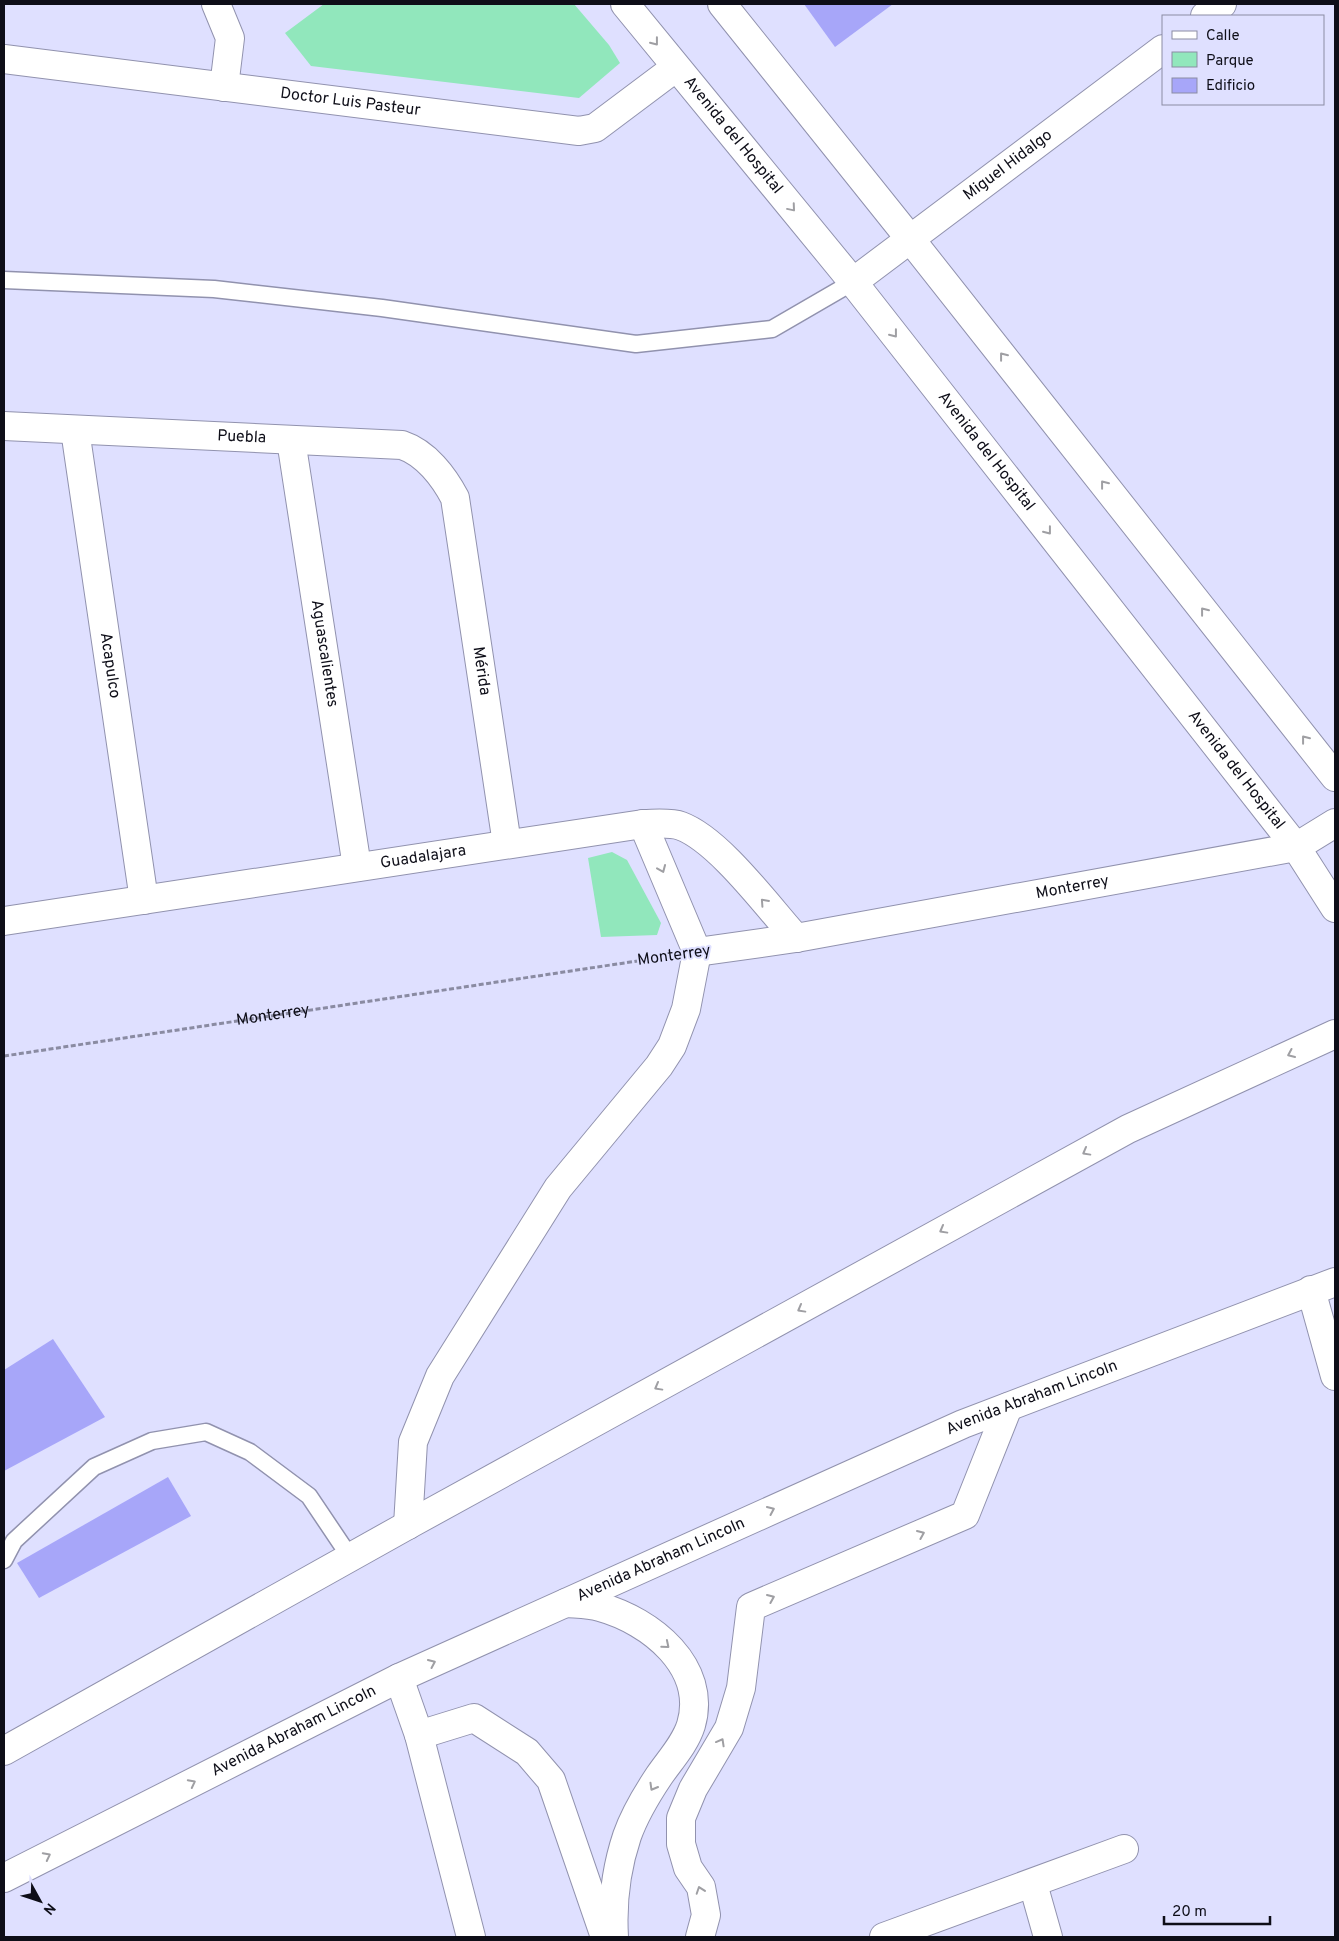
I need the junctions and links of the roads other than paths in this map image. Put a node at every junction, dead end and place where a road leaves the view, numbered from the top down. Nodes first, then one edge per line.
1 (216, 4) edge
2 (625, 4) edge
3 (722, 4) edge
4 (1222, 4) edge
5 (1206, 15) edge
6 (1162, 50) edge
7 (4, 59) edge
8 (676, 68) junction
9 (224, 87) junction
10 (911, 240) junction
11 (4, 280) edge
12 (853, 282) junction
13 (4, 426) edge
14 (75, 430) junction
15 (291, 440) junction
16 (455, 498) joint
17 (1335, 777) edge
18 (1335, 823) edge
19 (642, 824) junction
20 (506, 844) junction
21 (1296, 847) junction
22 (357, 867) junction
23 (144, 900) junction
24 (1335, 908) edge
25 (4, 921) edge
26 (796, 938) junction
27 (697, 952) junction
28 (1335, 1034) edge
29 (1323, 1286) edge
30 (1335, 1376) edge
31 (1008, 1407) junction
32 (408, 1525) junction
33 (350, 1557) junction
34 (4, 1560) edge
35 (566, 1603) junction
36 (399, 1678) junction
37 (419, 1735) junction
38 (4, 1751) edge
39 (1124, 1850) dead end
40 (4, 1878) edge
41 (1033, 1884) junction
42 (471, 1937) edge
43 (605, 1937) edge
44 (614, 1937) edge
45 (700, 1937) edge
46 (884, 1937) edge
47 (1048, 1937) edge

1 - 9 street
2 -> 8 street, Avenida del Hospital
3 - 10 street
4 - 5 street
6 - 10 street, Miguel Hidalgo
7 - 9 street, Doctor Luis Pasteur
8 - 9 street, Doctor Luis Pasteur
8 -> 12 street, Avenida del Hospital
10 - 12 street, Miguel Hidalgo
17 -> 10 street
11 - 12 lane
12 -> 21 street, Avenida del Hospital
13 - 14 street, Puebla
14 - 15 street, Puebla
14 - 23 street, Acapulco
15 - 16 street, Puebla
15 - 22 street, Aguascalientes
16 - 20 street, Mérida
18 - 21 street, Monterrey
19 - 20 street, Guadalajara
26 -> 19 street, Guadalajara
19 -> 27 street
20 - 22 street, Guadalajara
21 - 24 street, Avenida del Hospital
21 - 26 street, Monterrey
22 - 23 street, Guadalajara
23 - 25 street, Guadalajara
26 - 27 street, Monterrey
27 - 32 street
28 -> 32 street
29 - 30 street
29 - 31 street, Avenida Abraham Lincoln
35 -> 31 street, Avenida Abraham Lincoln
45 -> 31 street
32 - 33 street
33 - 34 lane
33 - 38 street
36 -> 35 street, Avenida Abraham Lincoln
35 -> 44 street
36 - 37 street
40 -> 36 street, Avenida Abraham Lincoln
37 - 42 street
37 - 43 street
39 - 41 street
41 - 46 street
41 - 47 street

